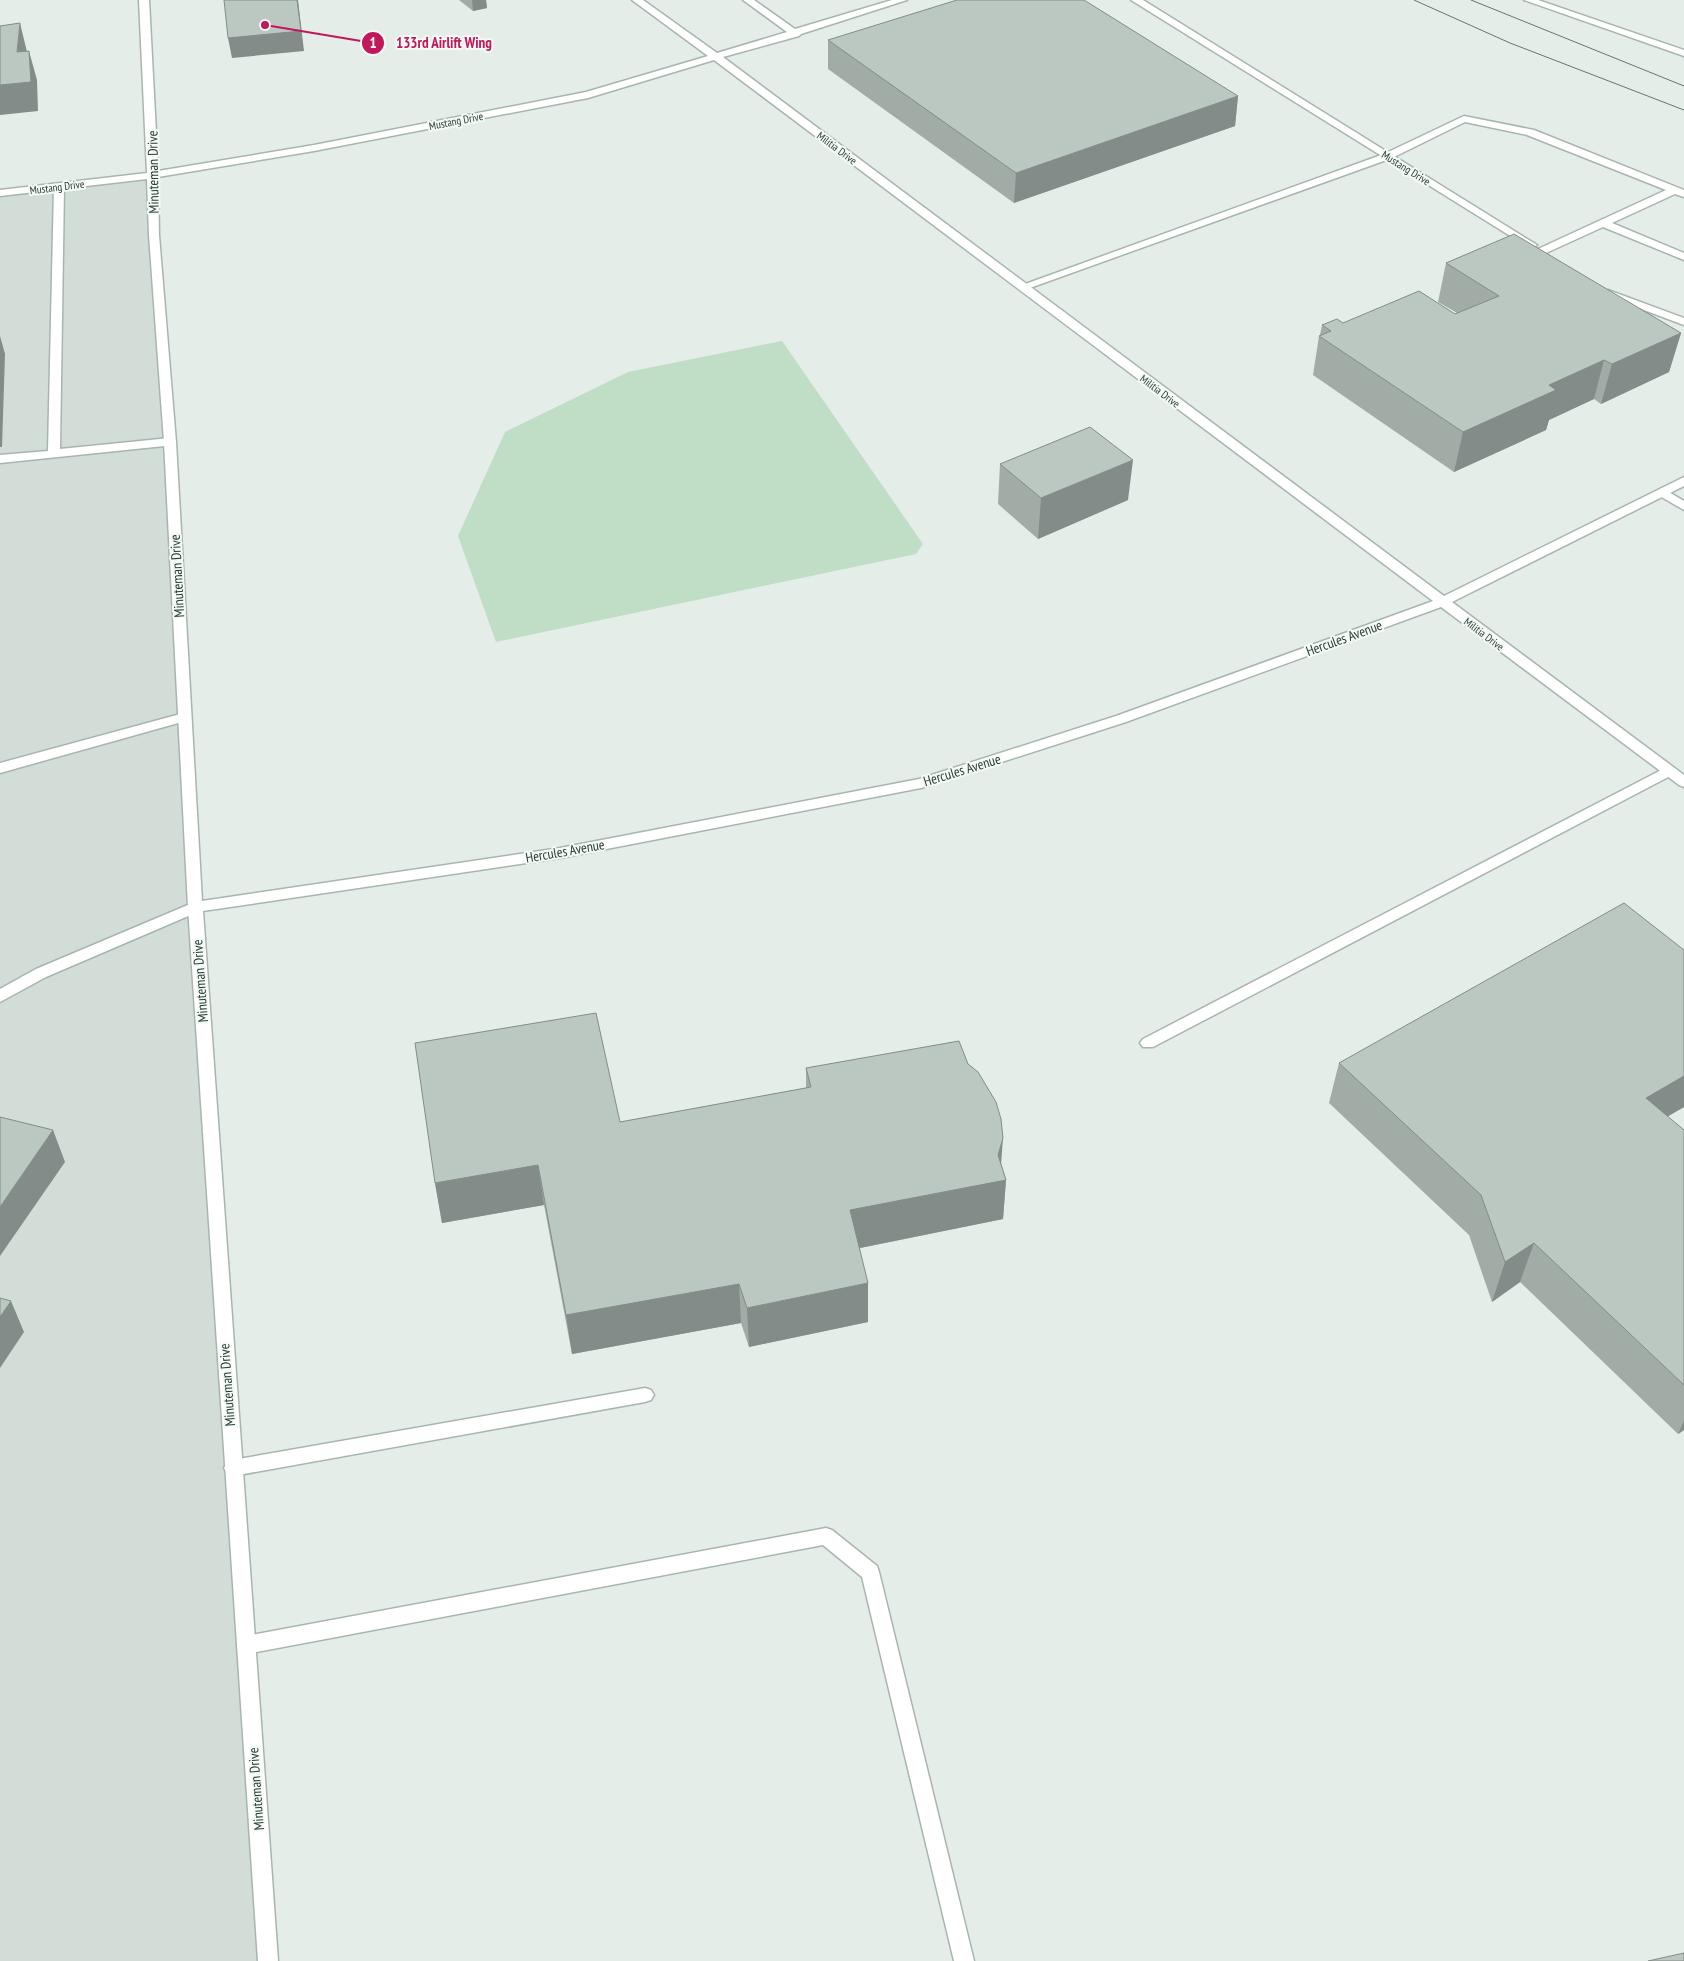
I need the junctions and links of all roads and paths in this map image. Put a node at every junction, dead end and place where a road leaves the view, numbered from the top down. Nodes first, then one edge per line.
1 (144, 0) edge
2 (637, 0) edge
3 (748, 0) edge
4 (902, 0) edge
5 (1136, 0) edge
6 (1529, 0) edge
7 (796, 34) junction
8 (1684, 43) edge
9 (1666, 48) junction
10 (1684, 53) edge
11 (715, 56) junction
12 (1388, 156) junction
13 (154, 175) junction
14 (59, 187) junction
15 (1679, 192) edge
16 (0, 194) edge
17 (1603, 223) junction
18 (1684, 257) edge
19 (1597, 286) edge
20 (1023, 288) junction
21 (1684, 322) edge
22 (170, 442) junction
23 (54, 454) junction
24 (0, 459) edge
25 (1684, 481) edge
26 (1662, 492) junction
27 (1684, 506) edge
28 (1442, 602) junction
29 (184, 716) junction
30 (0, 768) edge
31 (1669, 771) junction
32 (1684, 782) edge
33 (195, 907) junction
34 (0, 996) edge
35 (1148, 1044) dead end
36 (645, 1395) dead end
37 (233, 1468) junction
38 (246, 1645) junction
39 (268, 1961) edge
40 (964, 1961) edge

1 - 13 street, Minuteman Drive
2 - 11 street, Militia Drive
3 - 7 street
4 - 7 street, Mustang Drive
5 - 12 street, Mustang Drive
6 - 9 street
7 - 11 street, Mustang Drive
8 - 9 street
9 - 10 street
11 - 13 street, Mustang Drive
11 - 20 street, Militia Drive
12 - 15 street
12 - 17 street, Mustang Drive
12 - 20 street
13 - 14 street, Mustang Drive
13 - 22 street, Minuteman Drive
14 - 16 street, Mustang Drive
14 - 23 street
15 - 17 street
17 - 18 street
19 - 21 street
20 - 28 street, Militia Drive
22 - 23 street
22 - 29 street, Minuteman Drive
23 - 24 street
25 - 26 street, Hercules Avenue
26 - 27 street
26 - 28 street, Hercules Avenue
28 - 31 street, Militia Drive
28 - 33 street, Hercules Avenue
29 - 30 street
29 - 33 street, Minuteman Drive
31 - 32 street, Militia Drive
31 - 35 street
33 - 34 street, Hercules Avenue
33 - 37 street, Minuteman Drive
36 - 37 street
37 - 38 street, Minuteman Drive
38 - 39 street, Minuteman Drive
38 - 40 street

